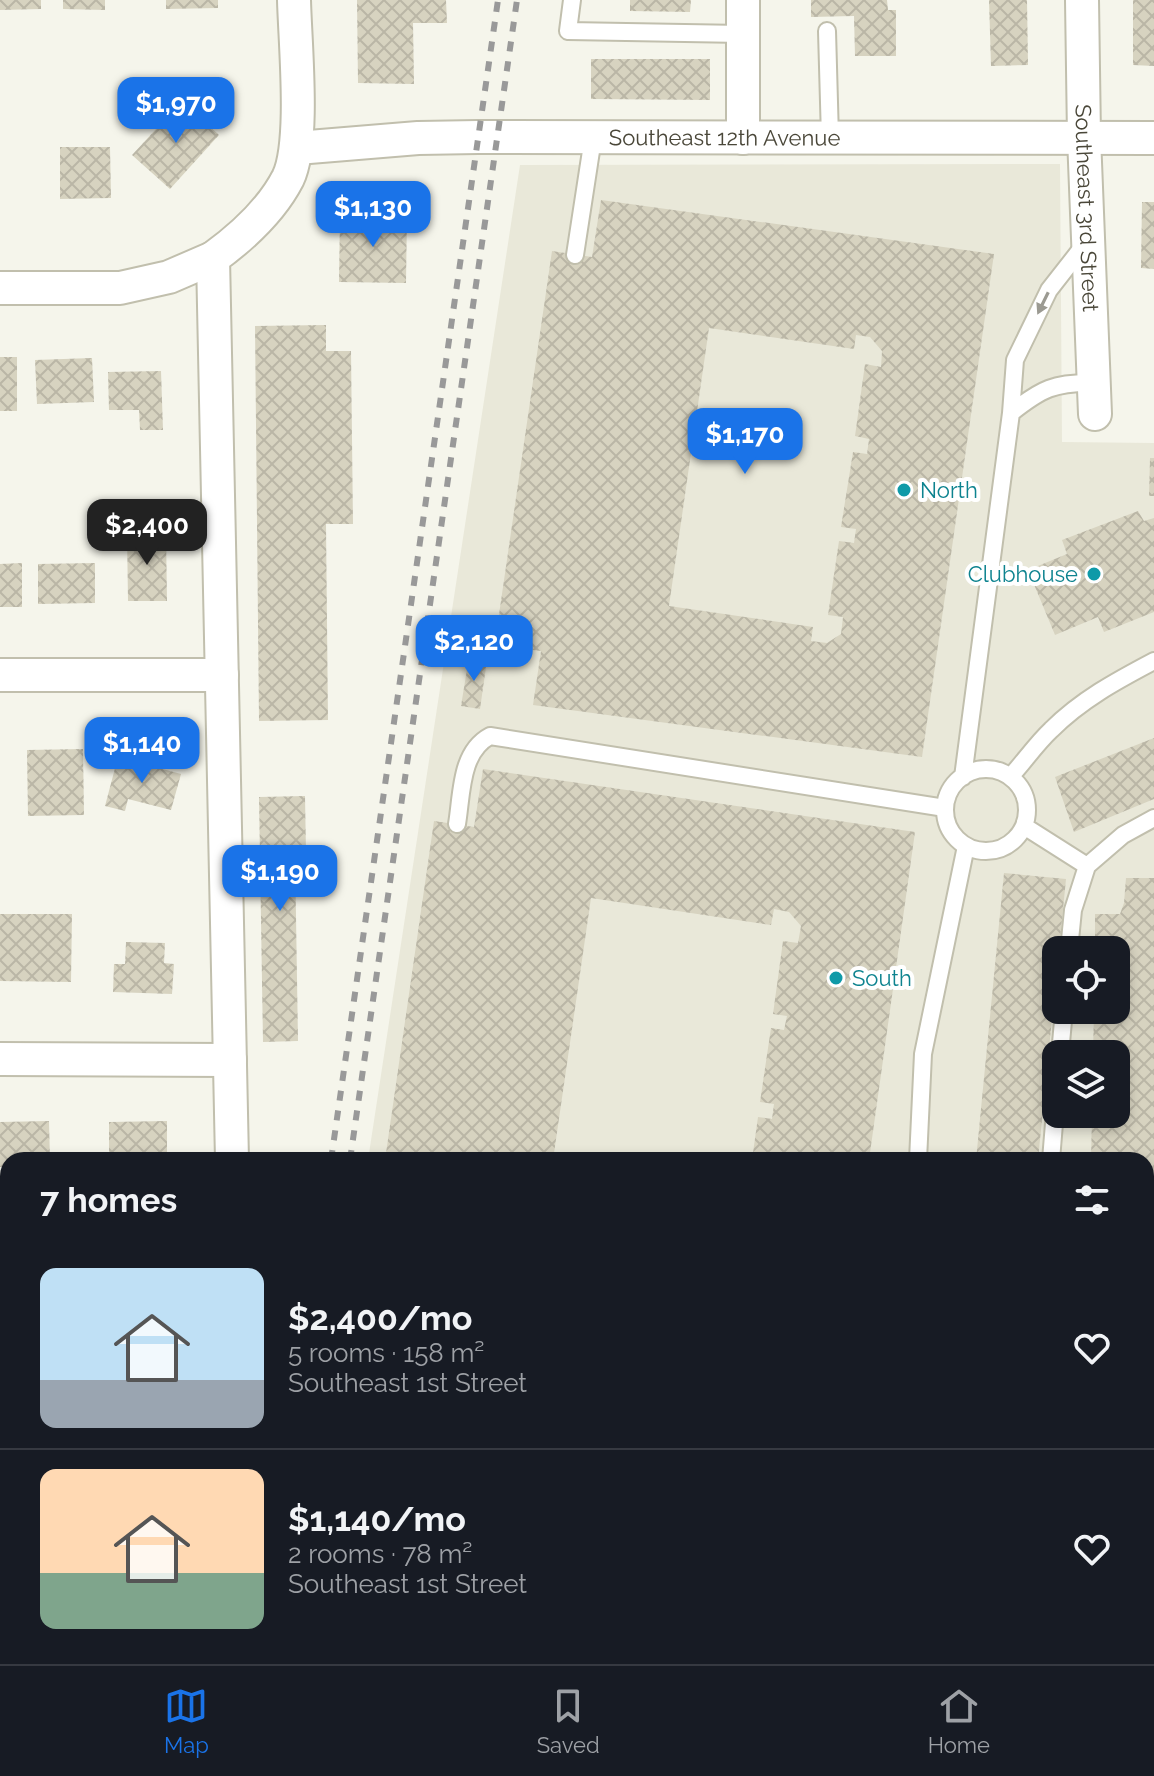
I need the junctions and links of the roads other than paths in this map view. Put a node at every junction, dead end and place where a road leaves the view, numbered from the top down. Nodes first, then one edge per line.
1 (294, 0) edge
2 (572, 0) edge
3 (743, 0) edge
4 (1082, 0) edge
5 (827, 31) dead end
6 (743, 34) junction
7 (1084, 137) junction
8 (593, 138) junction
9 (743, 138) junction
10 (830, 138) junction
11 (1154, 138) edge
12 (297, 148) junction
13 (1088, 240) junction
14 (575, 255) dead end
15 (213, 258) junction
16 (0, 288) edge
17 (1094, 399) joint
18 (1011, 413) junction
19 (1154, 661) edge
20 (0, 675) edge
21 (222, 675) junction
22 (963, 777) junction
23 (1010, 777) junction
24 (945, 808) junction
25 (1154, 818) edge
26 (457, 824) dead end
27 (1024, 826) junction
28 (966, 846) junction
29 (1087, 866) junction
30 (1070, 936) edge
31 (0, 1059) edge
32 (230, 1060) junction
33 (1054, 1128) edge
34 (232, 1152) edge
35 (918, 1152) edge
36 (1052, 1152) edge

1 - 12 street
2 - 6 lane
3 - 6 street
4 - 7 street, Southeast 3rd Street
5 - 10 lane
6 - 9 street
7 - 10 street, Southeast 12th Avenue
7 - 11 street, Southeast 12th Avenue
7 - 13 street, Southeast 3rd Street
8 - 9 street, Southeast 12th Avenue
8 - 12 street, Southeast 12th Avenue
8 - 14 lane
9 - 10 street, Southeast 12th Avenue
12 - 15 street
13 - 17 street, Southeast 3rd Street
13 -> 18 lane
15 - 16 street
15 - 21 street
17 - 18 lane
18 - 22 lane
19 - 23 lane
20 - 21 street
21 - 32 street
22 - 23 lane
22 - 24 lane
23 - 27 lane
24 - 26 lane
24 - 28 lane
25 - 29 lane
27 - 28 lane
27 - 29 lane
28 - 35 lane
29 - 30 lane
31 - 32 street
32 - 34 street
33 - 36 lane

